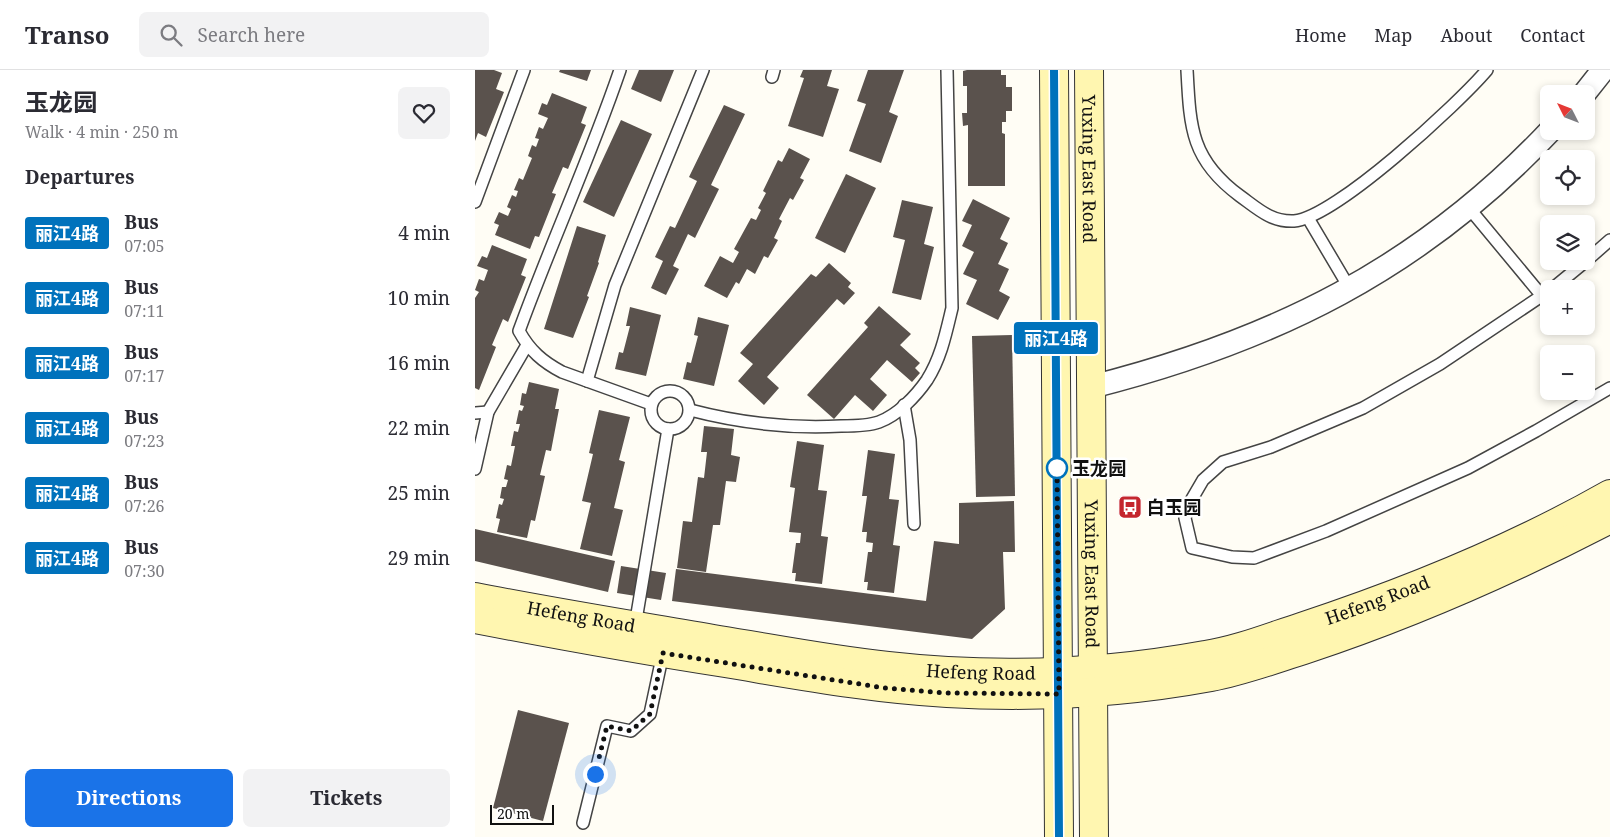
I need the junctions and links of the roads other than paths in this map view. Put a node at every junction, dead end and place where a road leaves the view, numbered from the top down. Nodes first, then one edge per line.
1 (524, 70) edge
2 (620, 70) edge
3 (703, 70) edge
4 (947, 70) edge
5 (1054, 70) edge
6 (1089, 70) edge
7 (1187, 70) edge
8 (1487, 70) edge
9 (1603, 70) edge
10 (1590, 85) edge
11 (1541, 140) edge
12 (475, 202) edge
13 (1469, 208) junction
14 (1307, 218) junction
15 (1610, 240) edge
16 (1595, 253) edge
17 (1575, 270) edge
18 (1563, 280) edge
19 (1540, 283) edge
20 (1349, 289) junction
21 (1540, 297) edge
22 (527, 345) junction
23 (587, 381) junction
24 (1091, 387) junction
25 (1610, 388) edge
26 (651, 404) junction
27 (904, 406) junction
28 (690, 410) junction
29 (488, 412) junction
30 (475, 413) edge
31 (669, 429) junction
32 (475, 469) edge
33 (1610, 494) edge
34 (1610, 519) edge
35 (914, 524) dead end
36 (475, 597) edge
37 (475, 619) edge
38 (635, 626) junction
39 (663, 653) junction
40 (1093, 680) junction
41 (1058, 683) junction
42 (583, 823) dead end
43 (1059, 837) edge
44 (1094, 837) edge

1 - 12 lane
2 - 22 lane
3 - 23 lane
4 - 27 lane
5 - 41 street, Yuxing East Road
6 - 24 street, Yuxing East Road
7 - 14 lane
8 - 14 lane
9 - 10 street
11 - 13 street
13 - 19 lane
13 - 20 street
14 - 20 lane
15 - 16 lane
17 - 18 lane
20 - 24 street
21 - 25 lane
22 - 23 lane
22 - 29 lane
23 - 26 lane
24 - 40 street, Yuxing East Road
26 - 28 lane
26 - 31 lane
27 - 28 lane
27 - 35 lane
28 - 31 lane
29 - 30 lane
29 - 32 lane
31 - 38 lane
33 - 40 street, Hefeng Road
34 - 40 street, Hefeng Road
36 - 38 street, Hefeng Road
37 - 39 street, Hefeng Road
38 - 41 street, Hefeng Road
39 - 41 street, Hefeng Road
39 - 42 lane
40 - 41 street, Hefeng Road
40 - 44 street, Yuxing East Road
41 - 43 street, Yuxing East Road

